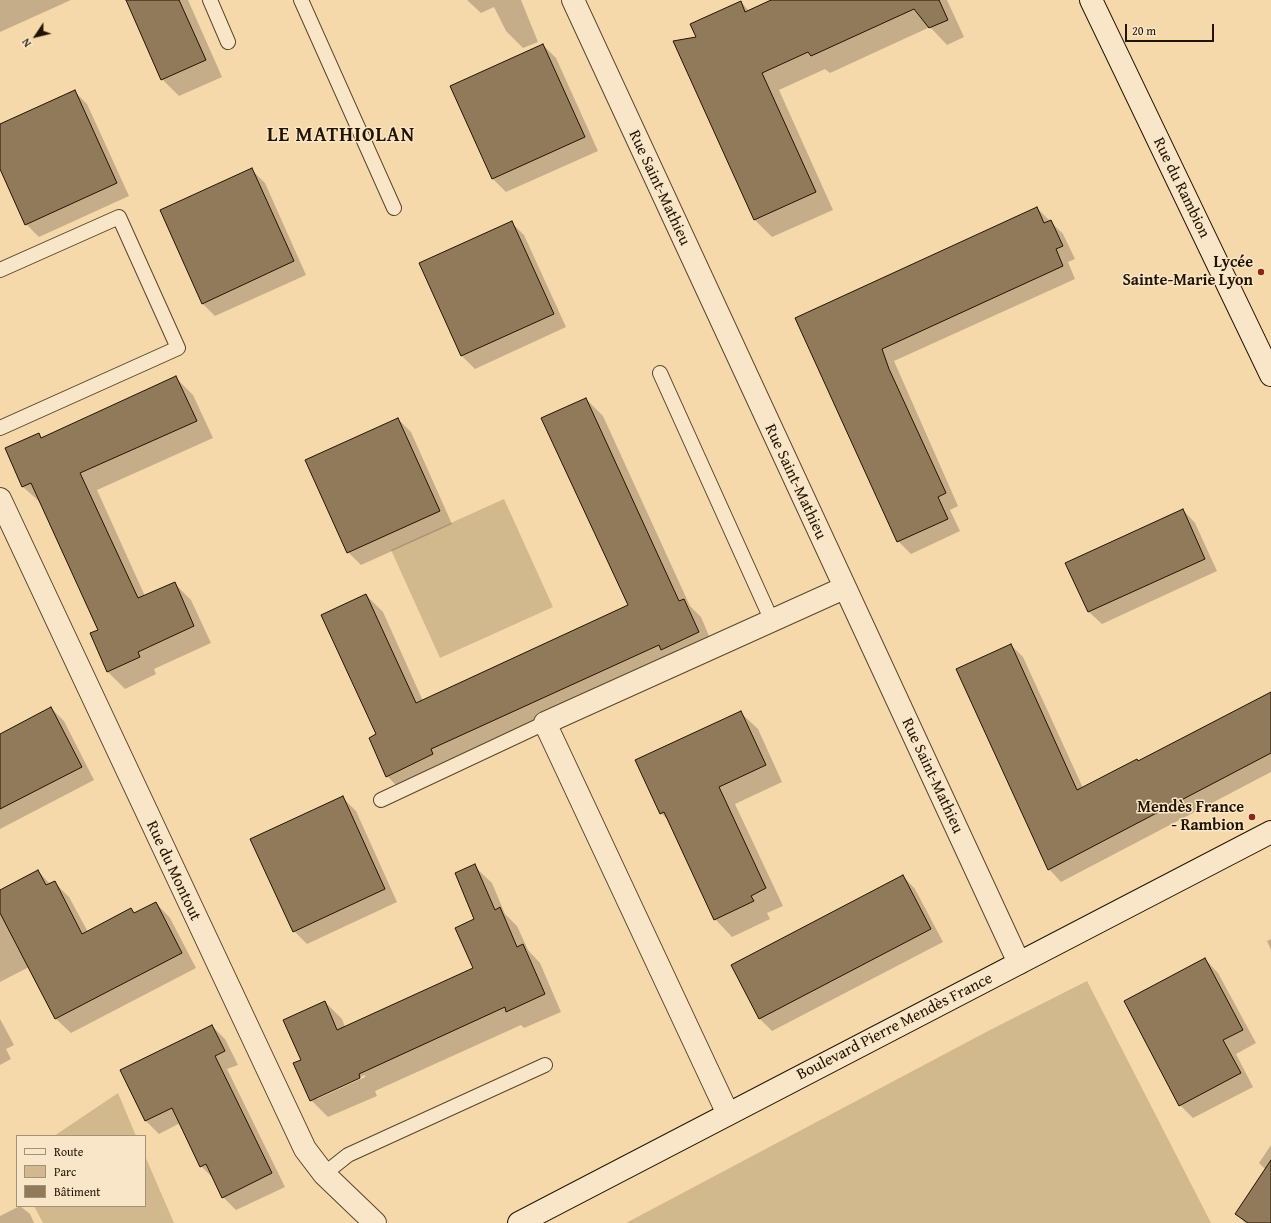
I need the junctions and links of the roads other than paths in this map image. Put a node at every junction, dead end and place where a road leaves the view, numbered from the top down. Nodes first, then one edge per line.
1 (210, 0) edge
2 (301, 0) edge
3 (573, 0) edge
4 (1091, 0) edge
5 (228, 42) dead end
6 (394, 208) dead end
7 (0, 270) edge
8 (660, 373) dead end
9 (1271, 375) edge
10 (0, 428) edge
11 (0, 499) edge
12 (844, 588) junction
13 (772, 621) junction
14 (545, 723) junction
15 (382, 800) dead end
16 (1271, 832) edge
17 (1019, 963) junction
18 (545, 1065) dead end
19 (728, 1114) junction
20 (324, 1174) junction
21 (375, 1223) edge
22 (519, 1223) edge

1 - 5 lane
2 - 6 lane
3 - 12 street, Rue Saint-Mathieu
4 - 9 street, Rue du Rambion
7 - 10 lane
8 - 13 lane
11 - 20 street, Rue du Montout
12 - 13 street
12 - 17 street, Rue Saint-Mathieu
13 - 14 street
14 - 15 lane
14 - 19 street
16 - 17 street, Boulevard Pierre Mendès France
17 - 19 street, Boulevard Pierre Mendès France
18 - 20 lane
19 - 22 street, Boulevard Pierre Mendès France
20 - 21 street, Rue du Montout

